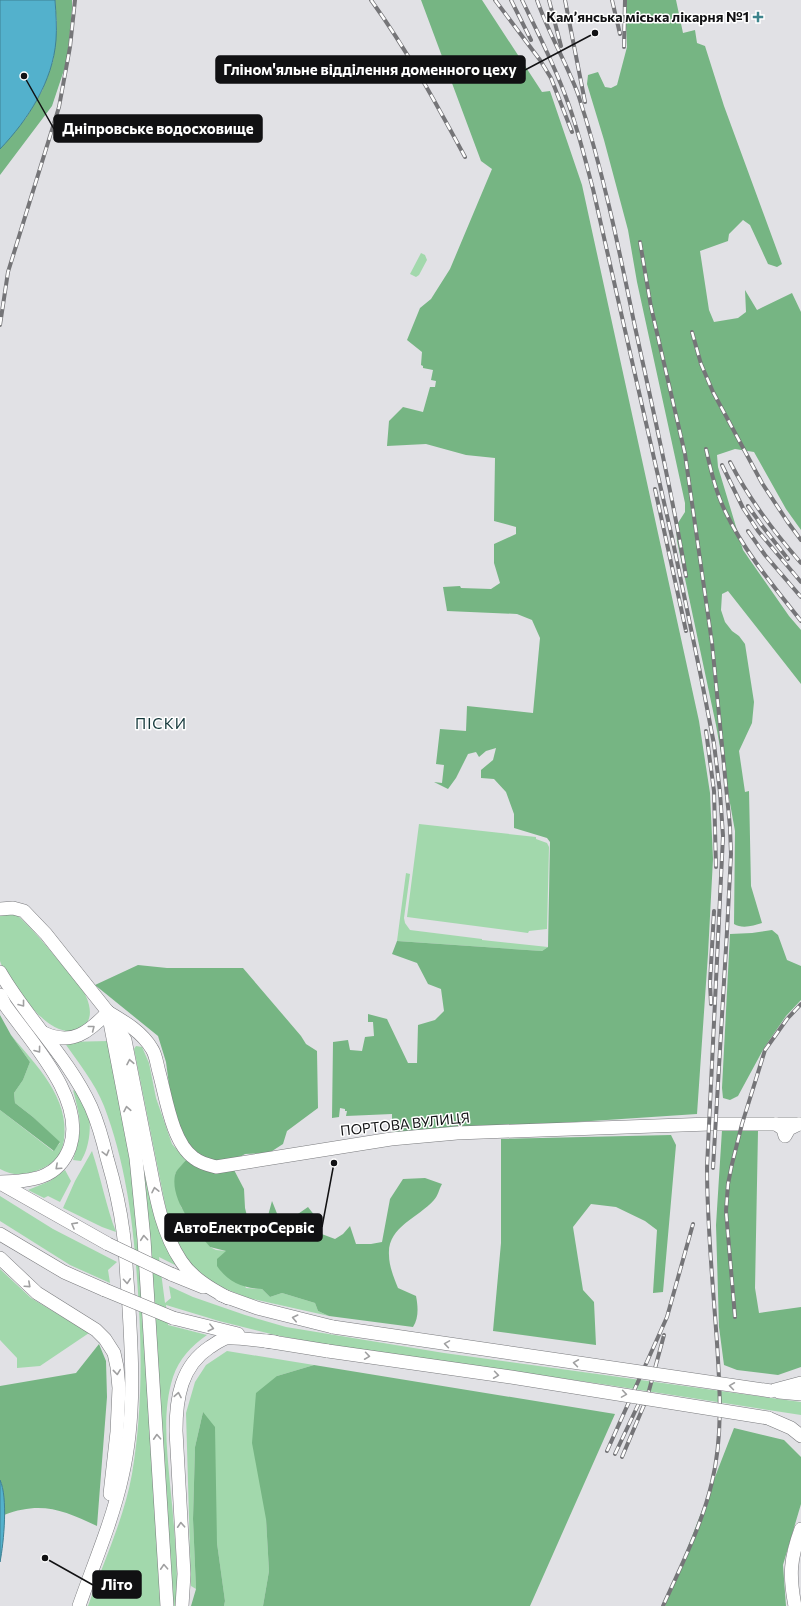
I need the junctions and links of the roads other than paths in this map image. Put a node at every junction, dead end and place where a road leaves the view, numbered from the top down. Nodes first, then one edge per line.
1 (0, 909) edge
2 (0, 972) edge
3 (0, 995) edge
4 (108, 1012) junction
5 (44, 1033) junction
6 (800, 1124) edge
7 (0, 1183) edge
8 (0, 1234) edge
9 (0, 1258) edge
10 (228, 1298) junction
11 (275, 1342) junction
12 (801, 1383) edge
13 (771, 1391) junction
14 (801, 1394) edge
15 (768, 1418) junction
16 (801, 1424) edge
17 (801, 1436) edge
18 (801, 1530) edge
19 (796, 1542) junction
20 (94, 1564) junction
21 (801, 1583) edge
22 (79, 1606) edge
23 (166, 1606) edge
24 (182, 1606) edge
25 (795, 1606) edge

1 - 4 main road
2 -> 5 main road
3 -> 7 main road
5 -> 4 main road
4 - 6 main road, ПОРТОВА ВУЛИЦЯ
10 -> 4 main road
23 -> 4 main road
5 -> 20 main road
10 -> 7 main road, bridge
8 -> 11 main road, bridge
9 -> 20 main road
13 -> 10 main road, bridge
11 -> 15 main road, bridge
24 -> 11 main road
12 - 13 main road
13 - 14 main road
15 - 16 main road
15 - 17 main road
18 - 19 main road
19 - 21 main road
19 - 25 main road
20 - 22 main road

